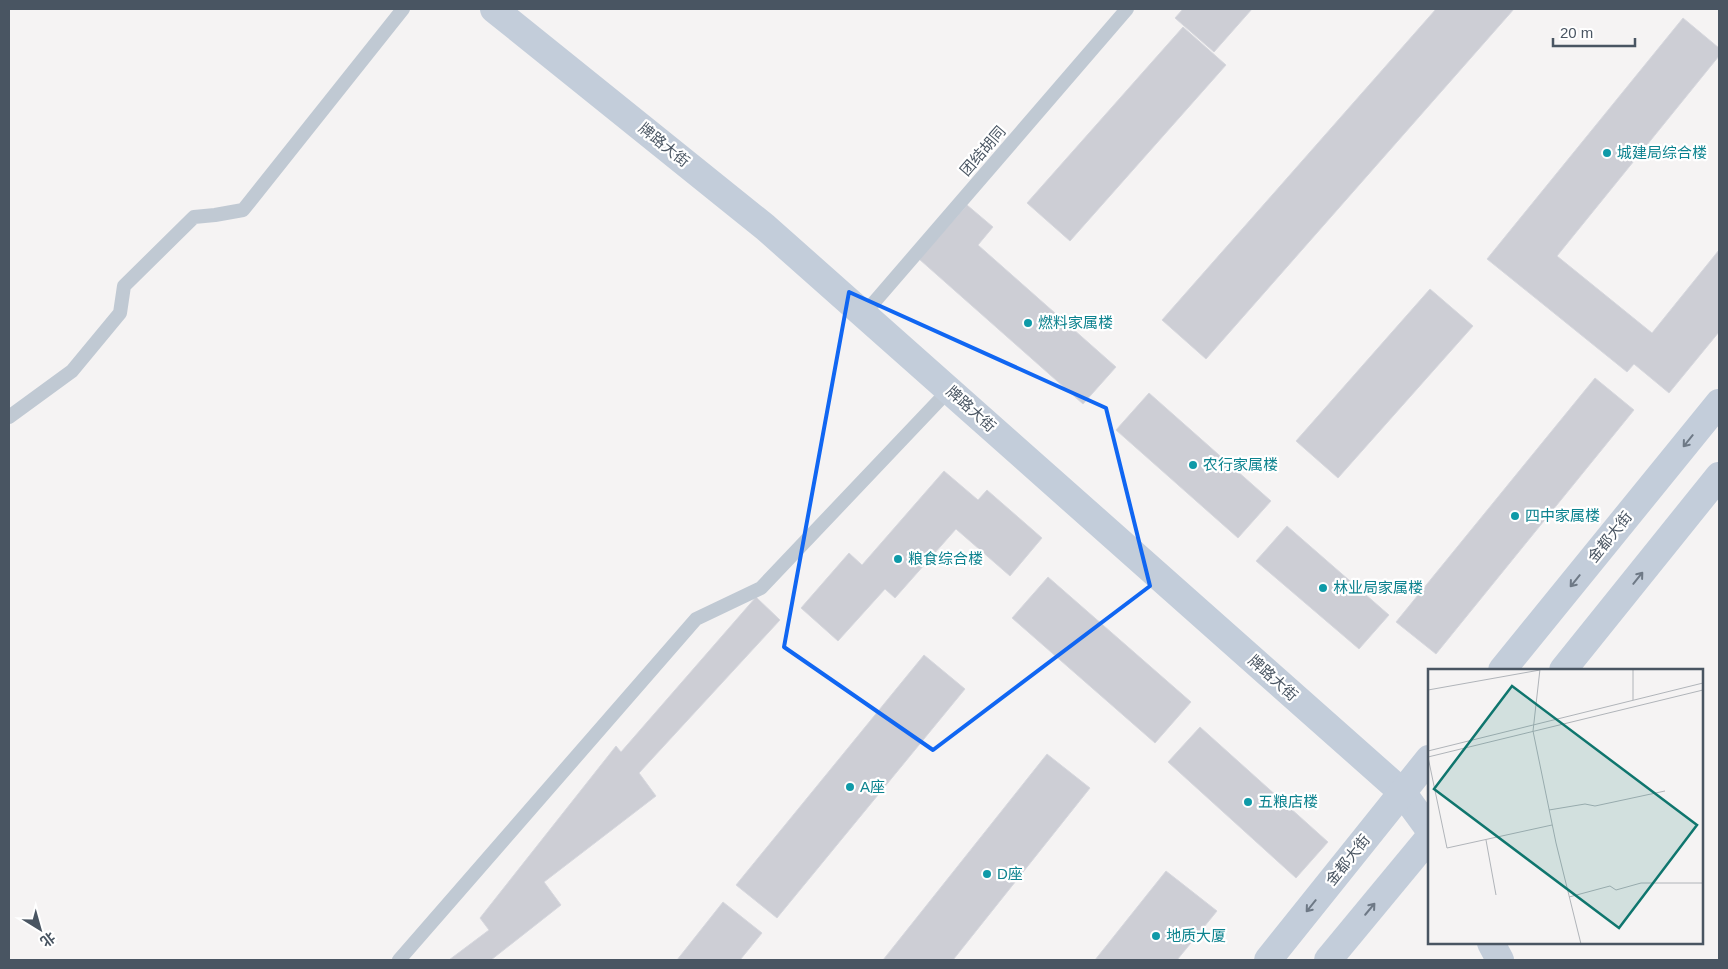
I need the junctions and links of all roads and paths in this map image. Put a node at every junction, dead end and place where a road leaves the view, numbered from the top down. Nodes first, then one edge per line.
1 (403, 9) edge
2 (494, 9) edge
3 (1126, 9) edge
4 (864, 314) junction
5 (949, 390) junction
6 (1719, 403) edge
7 (9, 417) edge
8 (1719, 476) edge
9 (1503, 669) edge
10 (1564, 669) edge
11 (1428, 760) edge
12 (1402, 792) junction
13 (1428, 828) edge
14 (1428, 839) edge
15 (1492, 944) edge
16 (399, 960) edge
17 (1268, 960) edge
18 (1328, 960) edge
19 (1500, 960) edge

1 - 7 lane
2 - 4 street, 牌路大街
3 - 4 lane, 团结胡同
4 - 5 street, 牌路大街
5 - 12 street, 牌路大街
5 - 16 lane
6 -> 9 street, 金都大街
10 -> 8 street
11 - 12 street, 金都大街
12 - 13 street, 牌路大街
12 -> 17 street, 金都大街
18 -> 14 street
15 - 19 street

